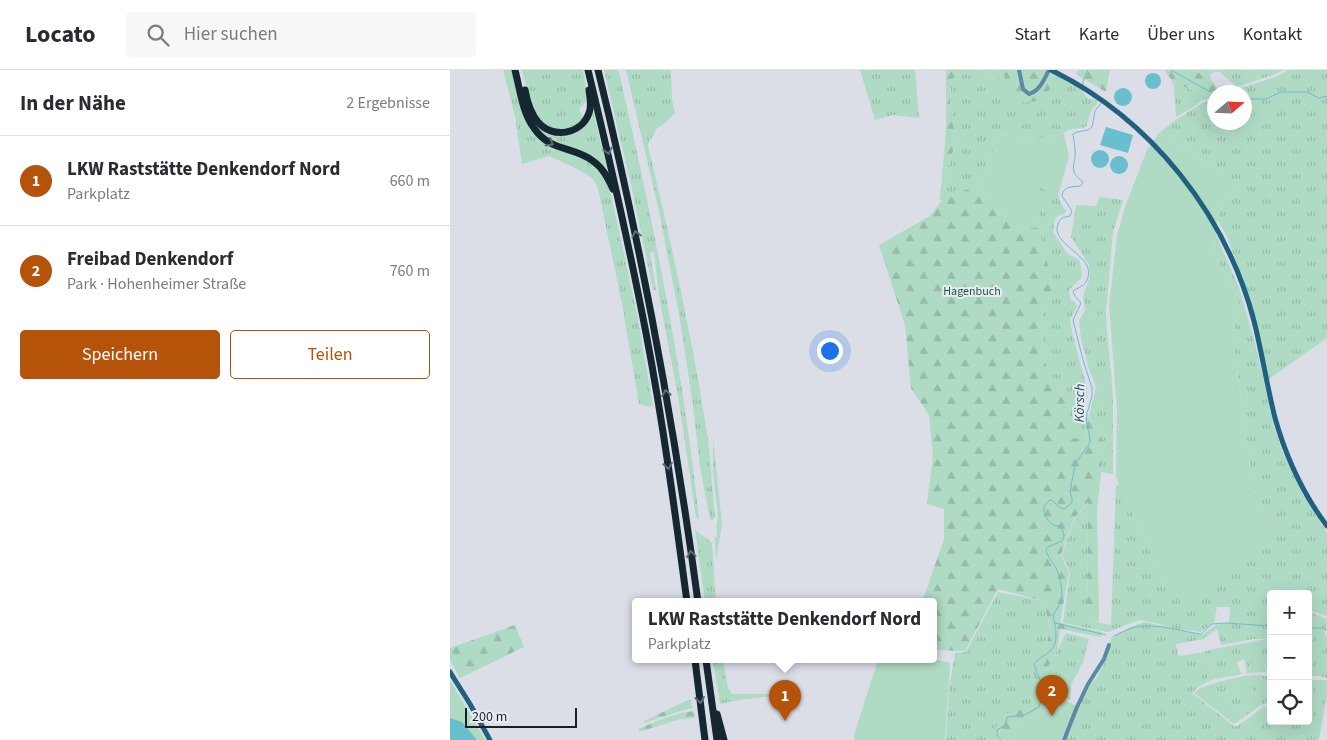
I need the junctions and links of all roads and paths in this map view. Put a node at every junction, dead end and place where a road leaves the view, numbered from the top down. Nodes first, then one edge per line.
1 (515, 70) edge
2 (520, 70) edge
3 (588, 70) edge
4 (598, 70) edge
5 (1019, 70) edge
6 (1050, 70) edge
7 (619, 200) junction
8 (1327, 526) edge
9 (686, 598) edge
10 (697, 598) edge
11 (1109, 645) dead end
12 (695, 663) edge
13 (706, 663) edge
14 (450, 672) edge
15 (709, 682) junction
16 (490, 740) edge
17 (705, 740) edge
18 (717, 740) edge
19 (724, 740) edge
20 (1064, 740) edge

1 -> 7 highway
2 - 3 highway
3 -> 7 highway
10 -> 4 highway
5 - 6 street
6 - 8 main road
7 -> 9 highway
11 - 20 street
12 -> 17 highway
13 - 15 highway
14 - 16 main road
15 - 18 highway
15 - 19 highway

